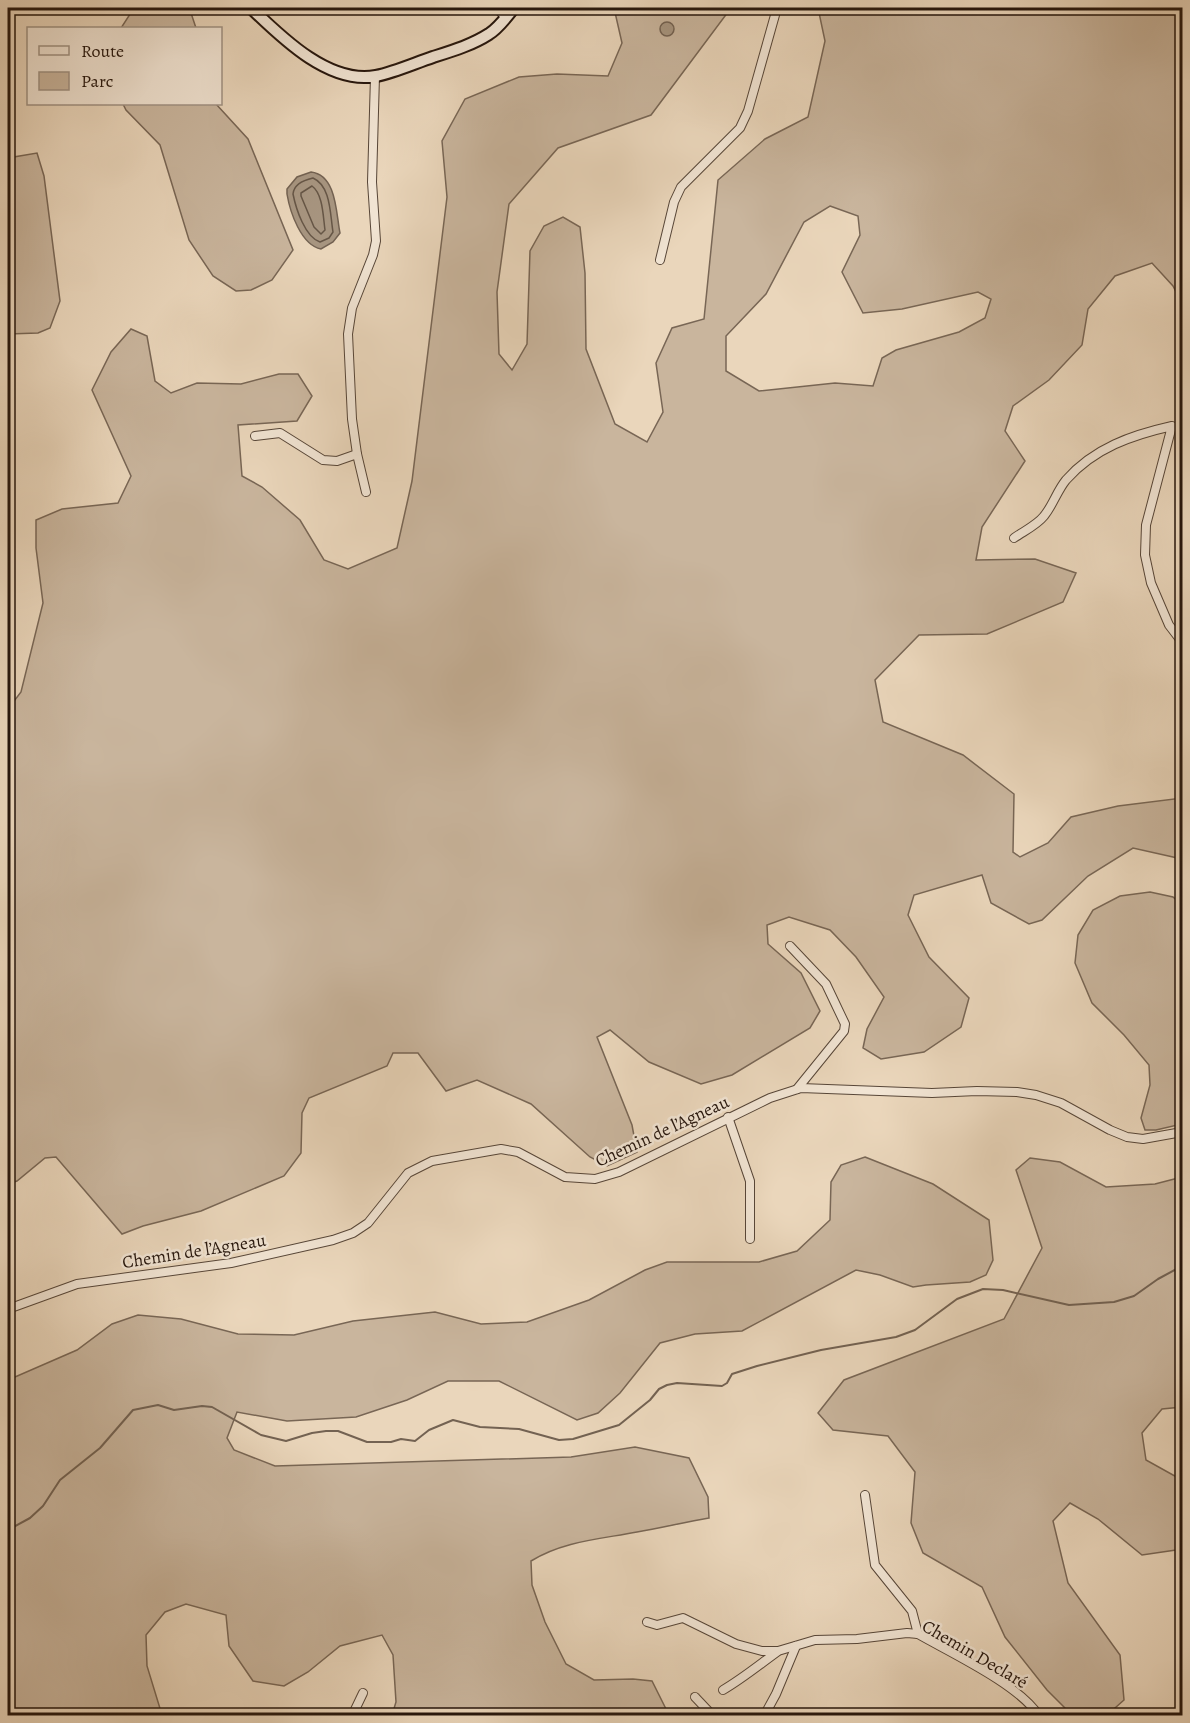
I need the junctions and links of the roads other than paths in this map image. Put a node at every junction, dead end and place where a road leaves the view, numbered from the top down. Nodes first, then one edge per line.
1 (251, 8) edge
2 (496, 8) edge
3 (514, 8) edge
4 (777, 8) edge
5 (506, 17) junction
6 (375, 76) junction
7 (660, 260) dead end
8 (255, 436) dead end
9 (357, 454) junction
10 (366, 492) dead end
11 (1014, 538) dead end
12 (1182, 642) edge
13 (790, 946) dead end
14 (796, 1089) junction
15 (728, 1117) junction
16 (1182, 1132) edge
17 (750, 1239) dead end
18 (8, 1309) edge
19 (865, 1495) dead end
20 (647, 1622) dead end
21 (918, 1634) junction
22 (796, 1646) junction
23 (778, 1651) junction
24 (723, 1690) dead end
25 (363, 1693) dead end
26 (695, 1697) dead end
27 (351, 1716) edge
28 (713, 1716) edge
29 (764, 1716) edge
30 (1039, 1716) edge

1 - 6 main road
2 - 5 street
3 - 5 main road
4 - 7 street
5 - 6 main road
6 - 9 street
8 - 9 street
9 - 10 street
11 - 12 street
13 - 14 street
14 - 15 street, Chemin de l’Agneau
14 - 16 street, Chemin de l’Agneau
15 - 17 street
15 - 18 street, Chemin de l’Agneau
19 - 21 street
20 - 23 street, Chemin Declaré
21 - 22 street, Chemin Declaré
21 - 30 street, Chemin Declaré
22 - 23 street, Chemin Declaré
22 - 29 street
23 - 24 street
25 - 27 street
26 - 28 street

